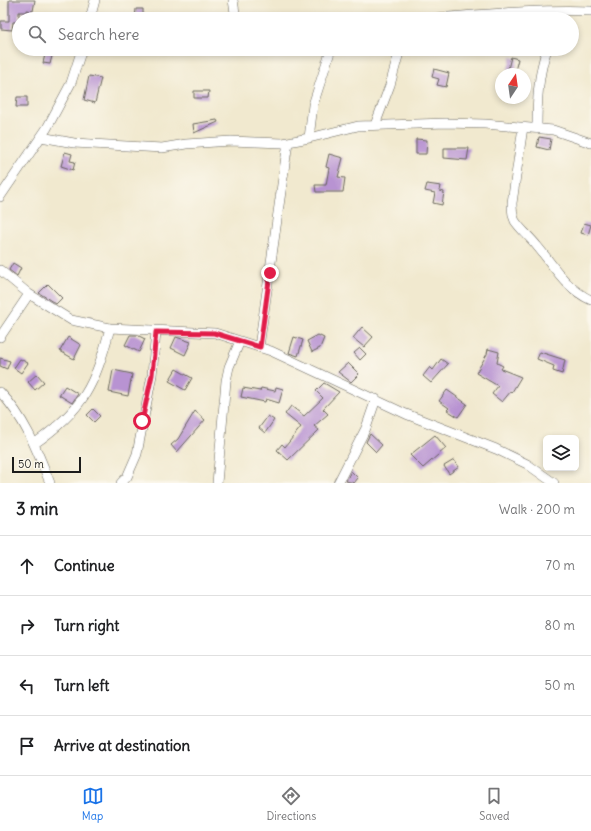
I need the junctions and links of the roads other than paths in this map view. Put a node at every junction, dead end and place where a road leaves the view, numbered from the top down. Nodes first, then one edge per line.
1 (95, 0) edge
2 (233, 0) edge
3 (558, 0) edge
4 (591, 11) edge
5 (92, 12) edge
6 (235, 12) edge
7 (502, 12) edge
8 (536, 12) edge
9 (558, 12) edge
10 (574, 12) edge
11 (80, 56) edge
12 (329, 56) edge
13 (398, 56) edge
14 (545, 56) edge
15 (375, 125) junction
16 (523, 127) junction
17 (537, 129) junction
18 (41, 137) junction
19 (309, 138) junction
20 (288, 142) junction
21 (591, 143) edge
22 (0, 197) edge
23 (0, 270) edge
24 (29, 294) junction
25 (591, 300) edge
26 (110, 328) junction
27 (156, 332) junction
28 (0, 337) edge
29 (240, 341) junction
30 (260, 347) junction
31 (0, 392) edge
32 (376, 399) junction
33 (34, 444) junction
34 (50, 483) edge
35 (121, 483) edge
36 (217, 483) edge
37 (338, 483) edge
38 (554, 483) edge

1 - 5 street
2 - 6 street
3 - 9 street
4 - 10 street
7 - 8 street
11 - 18 street
12 - 19 street
13 - 15 street
14 - 17 street
15 - 16 street
15 - 19 street
16 - 17 street
16 - 25 street
17 - 21 street
18 - 20 street
18 - 22 street
19 - 20 street
20 - 30 street
23 - 24 street
24 - 26 street
24 - 28 street
26 - 27 street
26 - 33 street
27 - 29 street
27 - 35 street
29 - 30 street
29 - 36 street
30 - 32 street
31 - 33 street
32 - 37 street
32 - 38 street
33 - 34 street

